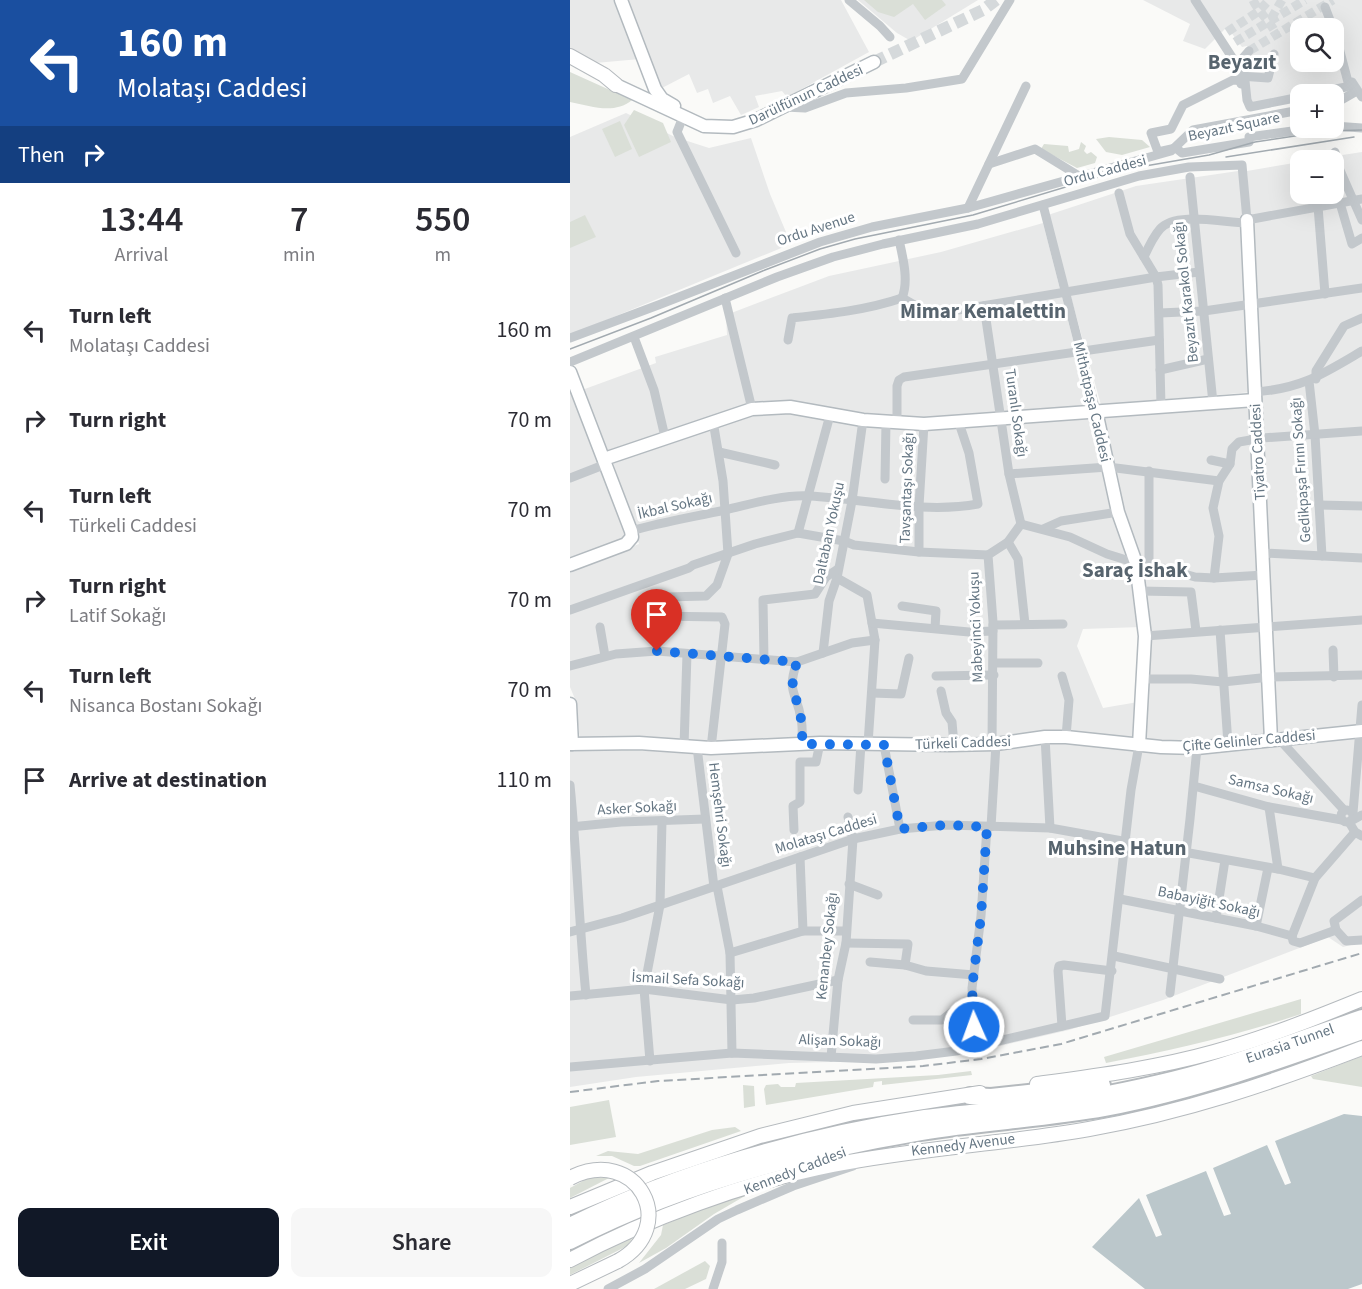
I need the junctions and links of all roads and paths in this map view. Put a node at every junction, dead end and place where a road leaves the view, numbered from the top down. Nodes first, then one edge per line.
1 (621, 0) edge
2 (849, 0) edge
3 (1010, 0) edge
4 (1198, 1) edge
5 (1325, 7) dead end
6 (1329, 18) edge
7 (890, 37) dead end
8 (1235, 42) tunnel mouth
9 (1226, 48) junction
10 (1249, 51) tunnel mouth
11 (1274, 54) dead end
12 (570, 56) edge
13 (1344, 60) edge
14 (874, 62) tunnel mouth
15 (1238, 65) junction
16 (570, 66) edge
17 (1362, 77) edge
18 (1240, 78) junction
19 (653, 83) junction
20 (616, 86) junction
21 (1026, 86) dead end
22 (1354, 89) edge
23 (635, 95) junction
24 (1290, 99) edge
25 (785, 107) junction
26 (1290, 112) edge
27 (683, 117) junction
28 (1248, 119) junction
29 (715, 126) junction
30 (1344, 127) edge
31 (1362, 128) edge
32 (1290, 131) edge
33 (1174, 150) junction
34 (989, 164) junction
35 (1242, 165) joint
36 (1079, 176) junction
37 (1344, 176) edge
38 (1190, 177) dead end
39 (1119, 193) dead end
40 (1358, 200) edge
41 (1333, 204) edge
42 (1340, 204) edge
43 (1042, 205) junction
44 (1318, 206) junction
45 (968, 208) junction
46 (1193, 219) junction
47 (1362, 220) edge
48 (1247, 222) junction
49 (1362, 238) edge
50 (899, 240) junction
51 (736, 253) dead end
52 (1144, 257) junction
53 (1199, 272) junction
54 (1156, 277) junction
55 (1362, 288) edge
56 (1066, 292) junction
57 (1325, 294) junction
58 (725, 298) junction
59 (902, 298) junction
60 (1251, 304) junction
61 (984, 306) junction
62 (1204, 311) junction
63 (1160, 313) junction
64 (1362, 318) edge
65 (634, 337) junction
66 (570, 338) edge
67 (788, 340) dead end
68 (1159, 340) junction
69 (1080, 350) junction
70 (1362, 351) edge
71 (1208, 359) junction
72 (570, 362) edge
73 (993, 363) junction
74 (1160, 370) junction
75 (570, 372) edge
76 (1312, 380) junction
77 (1254, 396) junction
78 (1213, 403) junction
79 (1161, 405) junction
80 (752, 409) junction
81 (1096, 411) junction
82 (830, 415) junction
83 (1000, 419) junction
84 (862, 420) junction
85 (713, 421) junction
86 (892, 422) junction
87 (959, 423) junction
88 (924, 424) junction
89 (1362, 431) edge
90 (1315, 435) junction
91 (665, 437) junction
92 (1258, 439) junction
93 (719, 452) junction
94 (1211, 460) dead end
95 (605, 461) junction
96 (1230, 464) junction
97 (775, 465) dead end
98 (1108, 467) junction
99 (1149, 471) junction
100 (1009, 474) junction
101 (570, 478) edge
102 (885, 479) dead end
103 (1219, 481) junction
104 (808, 495) junction
105 (852, 501) junction
106 (920, 506) junction
107 (1319, 506) junction
108 (1362, 506) edge
109 (726, 510) junction
110 (1118, 512) junction
111 (1021, 524) junction
112 (1043, 529) junction
113 (798, 533) junction
114 (631, 534) junction
115 (844, 541) junction
116 (1008, 542) junction
117 (919, 552) junction
118 (1263, 553) junction
119 (728, 554) junction
120 (988, 555) junction
121 (1322, 556) junction
122 (1362, 558) edge
123 (1136, 563) junction
124 (570, 565) edge
125 (1149, 567) junction
126 (838, 574) junction
127 (1264, 575) junction
128 (1214, 578) junction
129 (1140, 591) junction
130 (902, 606) dead end
131 (570, 610) edge
132 (666, 616) junction
133 (1362, 620) edge
134 (872, 623) junction
135 (1025, 624) junction
136 (1063, 624) dead end
137 (993, 626) junction
138 (600, 627) dead end
139 (1265, 627) junction
140 (936, 628) junction
141 (1220, 630) junction
142 (1196, 631) junction
143 (1145, 636) junction
144 (875, 640) junction
145 (1333, 650) dead end
146 (657, 651) junction
147 (822, 653) junction
148 (687, 654) junction
149 (605, 657) junction
150 (722, 657) junction
151 (909, 658) dead end
152 (764, 660) junction
153 (797, 662) junction
154 (994, 663) junction
155 (1038, 663) dead end
156 (570, 666) edge
157 (994, 675) junction
158 (1362, 675) edge
159 (936, 676) dead end
160 (1062, 676) dead end
161 (1270, 677) junction
162 (1334, 677) junction
163 (1143, 679) junction
164 (1223, 682) junction
165 (941, 691) dead end
166 (872, 693) junction
167 (570, 704) edge
168 (1362, 705) edge
169 (1361, 731) edge
170 (1044, 737) junction
171 (1066, 737) junction
172 (1275, 740) junction
173 (820, 743) junction
174 (571, 744) edge
175 (802, 744) junction
176 (865, 744) junction
177 (994, 744) junction
178 (1228, 744) junction
179 (884, 745) junction
180 (954, 745) junction
181 (1138, 745) junction
182 (690, 747) junction
183 (711, 748) junction
184 (1197, 748) junction
185 (570, 785) edge
186 (1194, 786) junction
187 (858, 790) dead end
188 (1269, 807) junction
189 (1350, 816) edge
190 (848, 817) dead end
191 (705, 819) junction
192 (662, 821) junction
193 (572, 827) edge
194 (989, 827) junction
195 (1050, 828) junction
196 (900, 829) junction
197 (794, 830) dead end
198 (1358, 834) edge
199 (853, 839) junction
200 (1126, 842) junction
201 (1186, 853) junction
202 (800, 857) junction
203 (1225, 860) junction
204 (1273, 869) junction
205 (1315, 878) junction
206 (849, 884) junction
207 (716, 886) junction
208 (878, 895) dead end
209 (1120, 899) junction
210 (1362, 900) edge
211 (660, 905) junction
212 (1179, 911) junction
213 (1216, 918) junction
214 (1256, 926) junction
215 (1335, 926) junction
216 (575, 931) edge
217 (803, 931) junction
218 (846, 931) junction
219 (1292, 936) junction
220 (1361, 940) edge
221 (846, 943) junction
222 (730, 953) junction
223 (1114, 956) junction
224 (870, 962) dead end
225 (905, 965) junction
226 (1173, 968) junction
227 (1112, 971) junction
228 (974, 975) junction
229 (1220, 979) dead end
230 (838, 980) junction
231 (645, 989) junction
232 (1170, 993) dead end
233 (586, 995) junction
234 (570, 996) edge
235 (1362, 999) edge
236 (732, 1000) junction
237 (972, 1007) junction
238 (1362, 1018) edge
239 (913, 1020) dead end
240 (1062, 1026) junction
241 (1362, 1031) edge
242 (975, 1047) junction
243 (1362, 1048) edge
244 (732, 1053) junction
245 (831, 1057) junction
246 (650, 1060) junction
247 (570, 1067) edge
248 (1215, 1068) junction
249 (970, 1096) junction
250 (866, 1160) junction
251 (570, 1178) edge
252 (570, 1208) edge
253 (570, 1226) edge
254 (570, 1241) edge
255 (722, 1243) dead end
256 (570, 1260) edge
257 (570, 1284) edge
258 (608, 1289) edge
259 (713, 1289) edge

1 - 19 street
2 - 7 street
3 - 25 street
4 - 9 street
5 - 6 street
8 - 9 street
9 - 15 street
10 - 15 street
11 - 18 street
12 - 20 main road
13 - 22 street
14 - 25 street, Darülfünun Caddesi
15 - 18 street
16 - 20 main road
17 - 22 street
18 - 24 street, Beyazıt Square
18 - 28 street
18 - 33 street, Beyazıt Square
19 - 23 street
19 - 29 street
20 - 23 street, Darülfünun Caddesi
21 - 34 street
23 - 27 street, Darülfünun Caddesi
25 - 29 street, Darülfünun Caddesi
26 - 28 street
27 - 29 street, Darülfünun Caddesi
27 - 51 street
28 - 33 street
30 - 31 street
32 - 33 street, Beyazıt Square
33 - 36 street, Ordu Avenue
34 - 36 street
34 - 45 street
35 - 43 street, Ordu Caddesi
35 - 48 street, Tiyatro Caddesi
36 - 45 street, Ordu Avenue
37 - 40 street
38 - 46 street, Beyazıt Karakol Sokağı
39 - 52 street
40 - 47 street
41 - 44 street
42 - 49 street
43 - 50 street
43 - 56 street, Mithatpaşa Caddesi
44 - 48 street
44 - 57 street
45 - 66 street, Ordu Avenue
46 - 48 street
46 - 52 street
46 - 53 street, Beyazıt Karakol Sokağı
48 - 60 street, Tiyatro Caddesi
50 - 58 street
50 - 59 street
52 - 54 street
53 - 54 street
53 - 62 street, Beyazıt Karakol Sokağı
54 - 56 street
54 - 63 street
55 - 57 street
56 - 61 street
56 - 69 street, Mithatpaşa Caddesi
57 - 60 street
58 - 65 street
58 - 80 street
59 - 61 street
59 - 67 street
60 - 62 street
60 - 77 street, Tiyatro Caddesi
61 - 73 street, Turanlı Sokağı
62 - 63 street
62 - 71 street, Beyazıt Karakol Sokağı
63 - 68 street
64 - 76 street
65 - 72 street
65 - 91 street
68 - 69 street
68 - 74 street
69 - 73 street
69 - 81 street, Mithatpaşa Caddesi
70 - 76 street
71 - 74 street
71 - 78 street, Beyazıt Karakol Sokağı
73 - 83 street, Turanlı Sokağı
73 - 86 street
74 - 79 street
75 - 95 street
76 - 77 street
76 - 90 street, Gedikpaşa Fırını Sokağı
77 - 78 street
77 - 92 street, Tiyatro Caddesi
78 - 79 street
79 - 81 street
80 - 82 street
80 - 85 street
81 - 83 street
81 - 98 street, Mithatpaşa Caddesi
82 - 84 street
82 - 104 street
83 - 87 street
83 - 100 street, Turanlı Sokağı
84 - 86 street
84 - 105 street, Daltaban Yokuşu
85 - 91 street
85 - 93 street
86 - 88 street
86 - 102 street
87 - 88 street
87 - 106 street, İkbal Sokağı
88 - 106 street, Tavşantaşı Sokağı
89 - 90 street
90 - 92 street
90 - 107 street, Gedikpaşa Fırını Sokağı
91 - 95 street
92 - 96 street
92 - 118 street, Tiyatro Caddesi
93 - 97 street
93 - 109 street
94 - 96 street
95 - 101 street
95 - 114 street
96 - 103 street
98 - 99 street
98 - 100 street
98 - 110 street, Mithatpaşa Caddesi
99 - 103 street
99 - 125 street
100 - 111 street, Turanlı Sokağı
103 - 128 street
104 - 105 street, İkbal Sokağı
104 - 109 street, İkbal Sokağı
104 - 113 street
105 - 106 street, İkbal Sokağı
105 - 115 street, Daltaban Yokuşu
106 - 117 street, Tavşantaşı Sokağı
107 - 108 street
107 - 121 street, Gedikpaşa Fırını Sokağı
109 - 114 street, İkbal Sokağı
109 - 119 street
110 - 112 street
110 - 123 street, Mithatpaşa Caddesi
111 - 112 street
111 - 116 street, Mabeyinci Yokuşu
112 - 123 street
113 - 115 street
113 - 119 street
114 - 124 street
115 - 117 street
115 - 126 street, Daltaban Yokuşu
116 - 120 street, Mabeyinci Yokuşu
116 - 135 street
117 - 120 street
118 - 121 street
118 - 127 street, Tiyatro Caddesi
119 - 131 street
119 - 132 street
120 - 137 street, Mabeyinci Yokuşu
121 - 122 street
123 - 125 street
123 - 129 street, Mithatpaşa Caddesi
125 - 128 street
126 - 134 street
126 - 147 street, Daltaban Yokuşu
126 - 152 street
127 - 128 street
127 - 139 street, Tiyatro Caddesi
129 - 142 street
129 - 143 street, Mithatpaşa Caddesi
130 - 140 street
132 - 146 street
132 - 150 street
133 - 139 street
134 - 140 street
134 - 144 street
135 - 136 street
135 - 137 street
137 - 140 street
137 - 154 street, Mabeyinci Yokuşu
138 - 149 street
139 - 141 street
139 - 161 street, Tiyatro Caddesi
141 - 142 street
141 - 164 street
142 - 143 street
143 - 163 street, Mithatpaşa Caddesi
144 - 147 street
144 - 166 street
145 - 162 street
146 - 148 street
146 - 149 street
147 - 153 street
148 - 150 street
148 - 182 street, Hemşehri Sokağı
149 - 156 street
150 - 152 street
150 - 183 street
151 - 166 street
152 - 153 street
153 - 175 street
154 - 155 street
154 - 157 street, Mabeyinci Yokuşu
157 - 159 street
157 - 177 street, Mabeyinci Yokuşu
158 - 162 street
160 - 171 street
161 - 162 street
161 - 164 street
161 - 172 street, Tiyatro Caddesi
163 - 164 street
163 - 181 street, Mithatpaşa Caddesi
164 - 178 street
165 - 180 street
166 - 176 street
167 - 174 street
168 - 169 street
169 - 172 street, Çifte Gelinler Caddesi
169 - 189 street
170 - 171 street, Türkeli Caddesi
170 - 177 street, Türkeli Caddesi
170 - 195 street
171 - 181 street, Türkeli Caddesi
172 - 178 street, Çifte Gelinler Caddesi
172 - 189 street
173 - 175 street, Türkeli Caddesi
173 - 176 street, Türkeli Caddesi
173 - 197 street
174 - 182 street, Türkeli Caddesi
175 - 183 street, Türkeli Caddesi
176 - 179 street, Türkeli Caddesi
176 - 187 street
177 - 180 street, Türkeli Caddesi
177 - 194 street, Mabeyinci Yokuşu
178 - 184 street, Çifte Gelinler Caddesi
179 - 180 street, Türkeli Caddesi
179 - 196 street
181 - 184 street, Çifte Gelinler Caddesi
181 - 200 street
182 - 183 street, Türkeli Caddesi
182 - 191 street, Hemşehri Sokağı
184 - 186 street
185 - 193 street
186 - 188 street, Samsa Sokağı
186 - 201 street
188 - 189 street, Samsa Sokağı
188 - 204 street
189 - 198 street
190 - 199 street, Kenanbey Sokağı
191 - 192 street, Asker Sokağı
191 - 207 street, Hemşehri Sokağı
192 - 193 street, Asker Sokağı
192 - 211 street
193 - 216 street
194 - 195 street, Molataşı Caddesi
194 - 196 street, Molataşı Caddesi
194 - 228 street, Mabeyinci Yokuşu
195 - 200 street, Molataşı Caddesi
196 - 199 street, Molataşı Caddesi
198 - 205 street
199 - 202 street, Molataşı Caddesi
199 - 206 street, Kenanbey Sokağı
200 - 201 street, Molataşı Caddesi
200 - 209 street
201 - 203 street, Molataşı Caddesi
201 - 212 street
202 - 207 street, Molataşı Caddesi
202 - 217 street
203 - 204 street, Molataşı Caddesi
203 - 213 street
204 - 205 street, Molataşı Caddesi
204 - 214 street
205 - 219 street
206 - 208 street
206 - 218 street, Kenanbey Sokağı
207 - 211 street, Molataşı Caddesi
207 - 222 street, Hemşehri Sokağı
209 - 212 street, Babayiğit Sokağı
209 - 223 street
210 - 215 street
211 - 216 street, Molataşı Caddesi
211 - 231 street
212 - 213 street, Babayiğit Sokağı
212 - 226 street
213 - 214 street, Babayiğit Sokağı
214 - 219 street, Babayiğit Sokağı
215 - 219 street, Babayiğit Sokağı
215 - 220 street
216 - 233 street
217 - 218 street
217 - 222 street
218 - 221 street, Kenanbey Sokağı
221 - 225 street
221 - 230 street, Kenanbey Sokağı
222 - 236 street, Hemşehri Sokağı
223 - 226 street
223 - 227 street
224 - 225 street
225 - 228 street
226 - 229 street
226 - 232 street
227 - 240 street, Alişan Sokağı
227 - 240 street
228 - 237 street, Mabeyinci Yokuşu
230 - 236 street, İsmail Sefa Sokağı
230 - 245 street, Kenanbey Sokağı
231 - 233 street, İsmail Sefa Sokağı
231 - 236 street, İsmail Sefa Sokağı
231 - 246 street
233 - 234 street, İsmail Sefa Sokağı
235 - 249 main road
236 - 244 street, Hemşehri Sokağı
237 - 239 street
237 - 242 street, Mabeyinci Yokuşu
238 - 248 highway, Eurasia Tunnel
240 - 242 street, Alişan Sokağı
241 - 254 highway
242 - 245 street, Alişan Sokağı
243 - 250 main road, Kennedy Avenue
244 - 245 street, Alişan Sokağı
244 - 246 street, Alişan Sokağı
246 - 247 street, Alişan Sokağı
248 - 249 highway
248 - 253 highway
249 - 252 main road
250 - 256 main road, Kennedy Avenue
250 - 258 street, Kennedy Caddesi
251 - 257 main road, bridge
255 - 259 street

